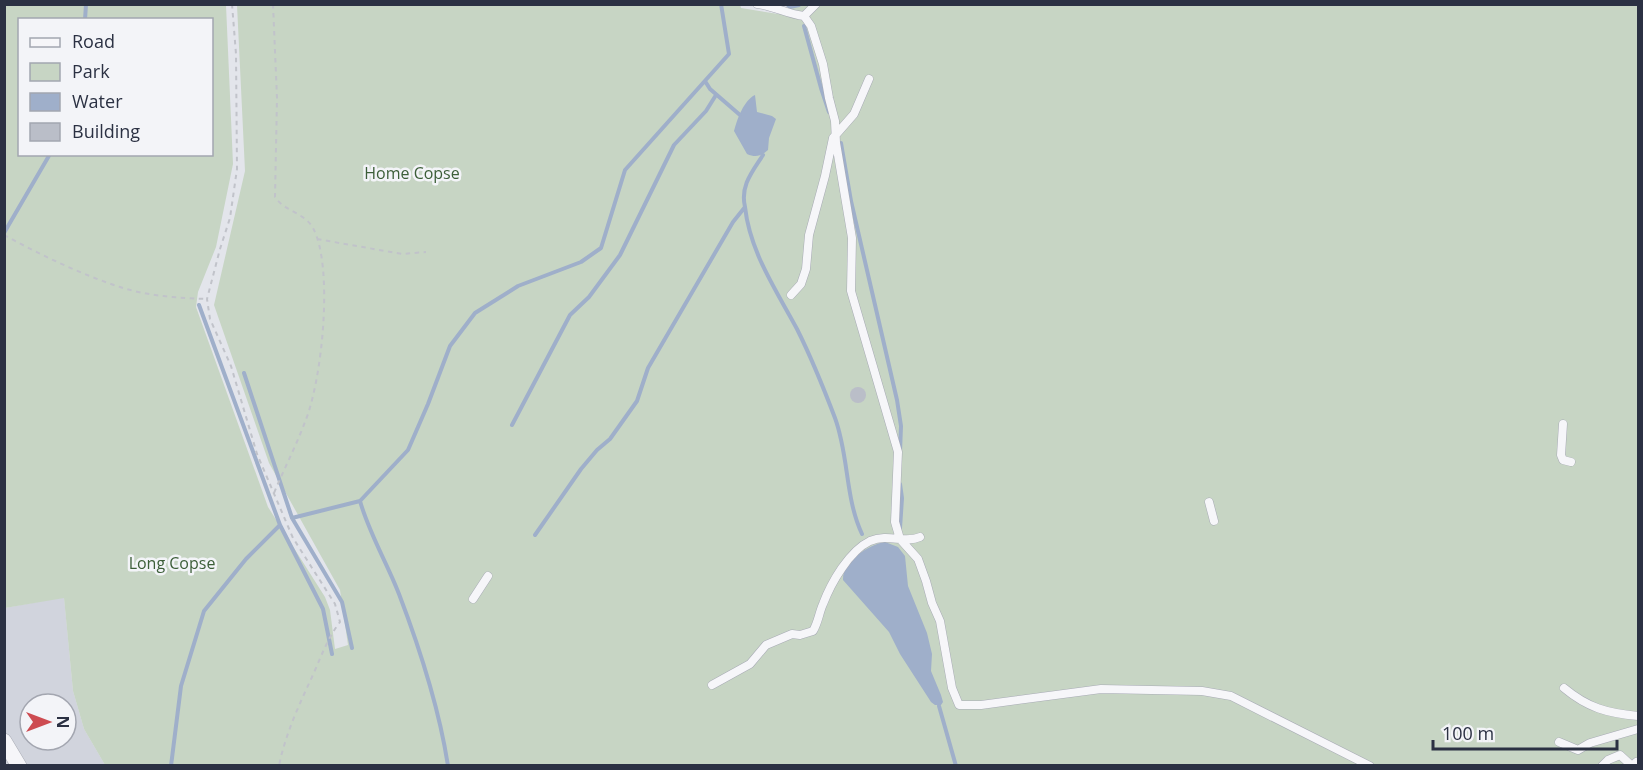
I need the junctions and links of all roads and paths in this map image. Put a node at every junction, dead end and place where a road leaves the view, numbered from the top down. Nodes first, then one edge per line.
1 (232, 4) edge
2 (273, 4) edge
3 (757, 4) edge
4 (816, 4) edge
5 (804, 15) junction
6 (869, 79) dead end
7 (835, 134) junction
8 (4, 235) edge
9 (316, 240) junction
10 (426, 252) dead end
11 (791, 295) dead end
12 (207, 299) junction
13 (1563, 424) dead end
14 (1571, 462) dead end
15 (274, 493) junction
16 (1209, 502) dead end
17 (1214, 521) dead end
18 (920, 537) dead end
19 (900, 538) junction
20 (488, 576) dead end
21 (473, 599) dead end
22 (712, 685) dead end
23 (1564, 688) dead end
24 (1638, 716) edge
25 (1638, 729) edge
26 (4, 741) edge
27 (1559, 742) dead end
28 (19, 765) edge
29 (279, 765) edge
30 (1370, 765) edge
31 (1602, 765) edge
32 (1632, 765) edge

1 - 12 path
2 - 9 path
3 - 5 lane
4 - 5 lane
5 - 7 lane
6 - 7 lane
7 - 11 lane
7 - 19 lane
8 - 12 path
9 - 10 path
9 - 15 path
12 - 15 path
13 - 14 lane
15 - 29 path
16 - 17 lane
18 - 19 lane
19 - 22 lane
19 - 30 lane
20 - 21 lane
23 - 24 lane
25 - 27 lane
26 - 28 street
31 - 32 lane

